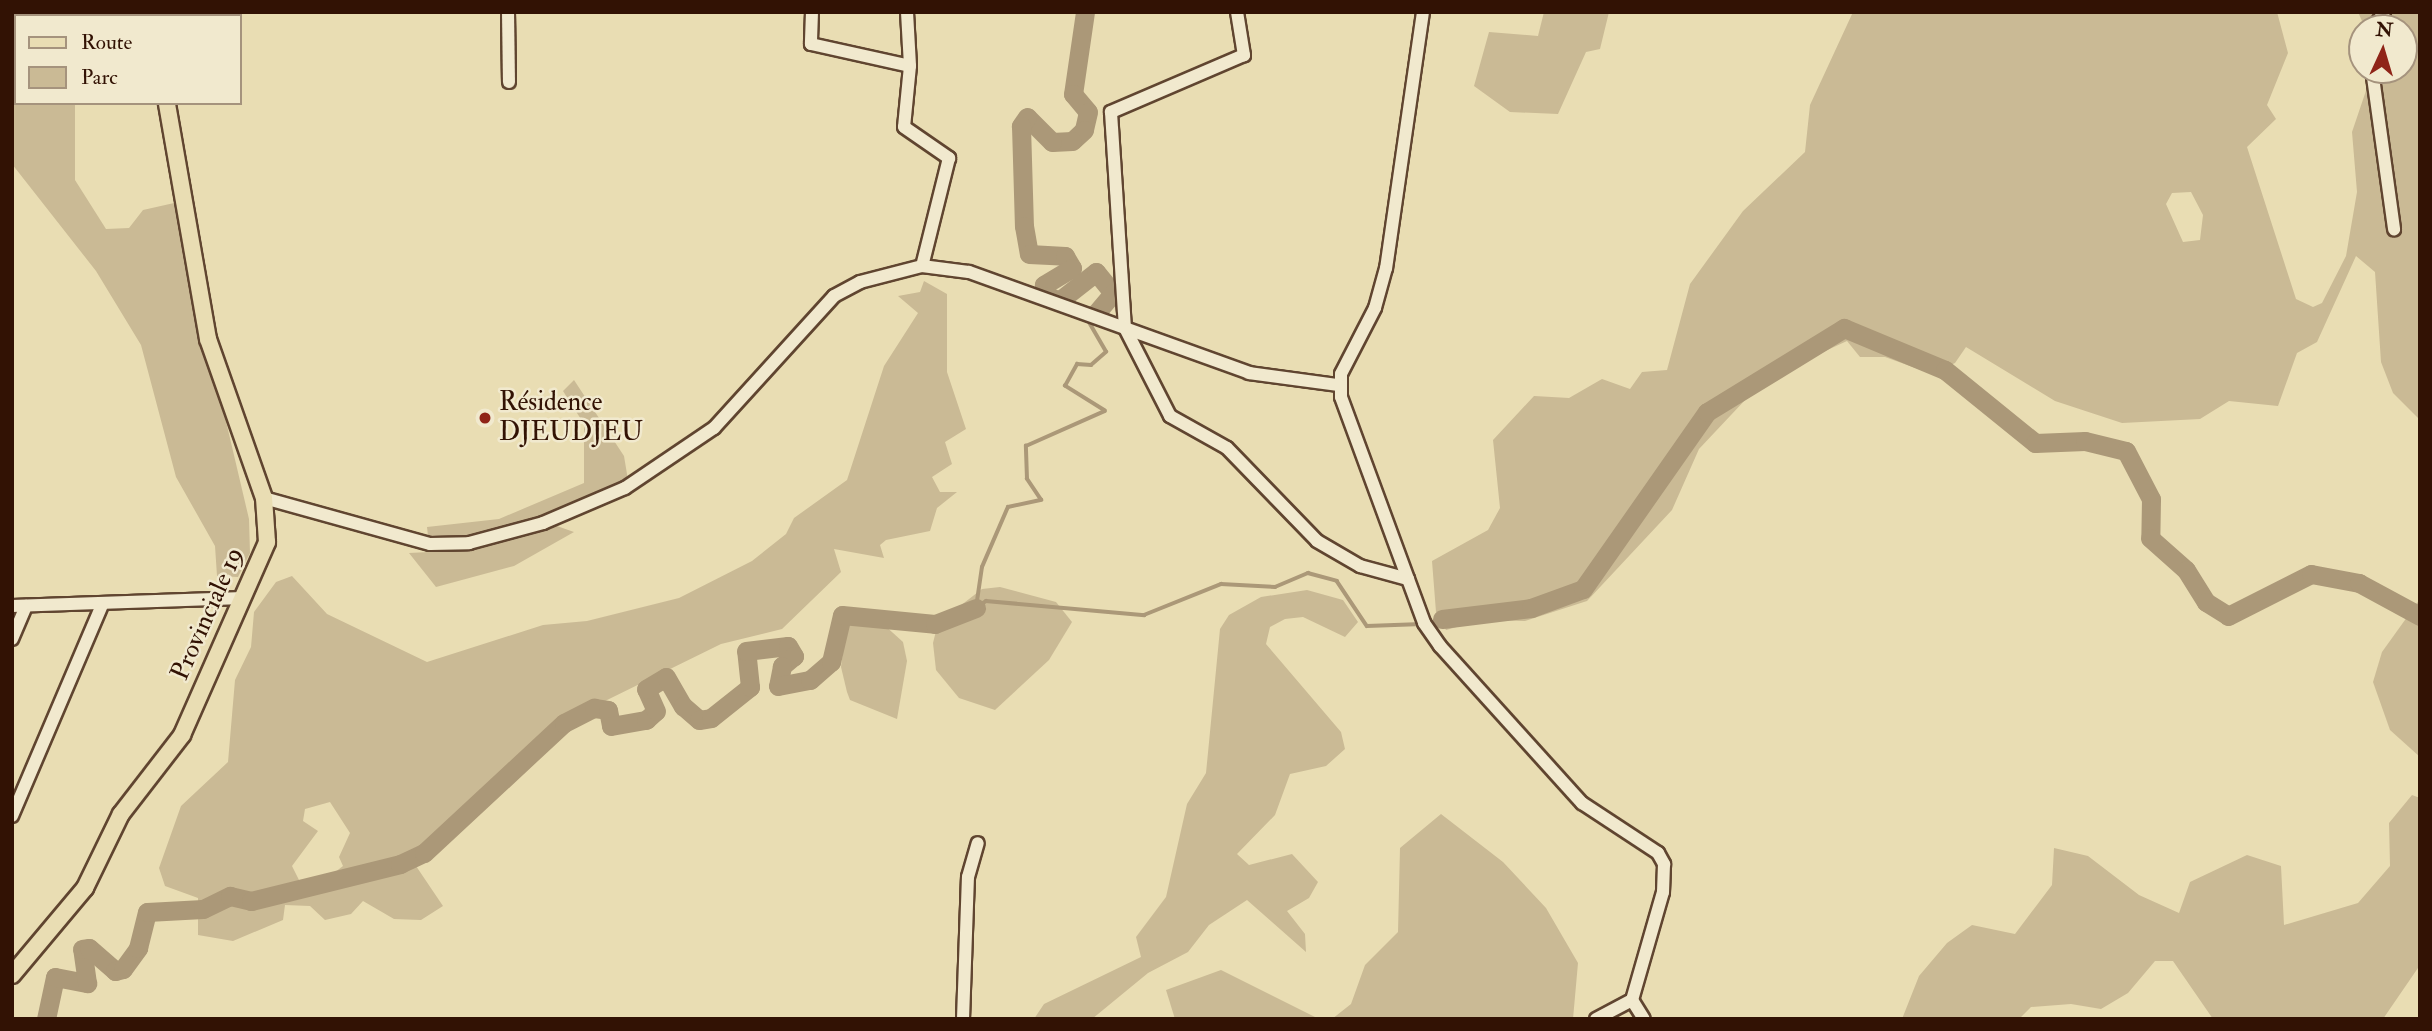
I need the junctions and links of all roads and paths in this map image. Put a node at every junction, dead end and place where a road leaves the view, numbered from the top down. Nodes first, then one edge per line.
1 (509, 12) edge
2 (812, 12) edge
3 (907, 12) edge
4 (1237, 12) edge
5 (1423, 12) edge
6 (910, 66) junction
7 (509, 82) dead end
8 (2374, 84) edge
9 (167, 105) edge
10 (2395, 229) dead end
11 (922, 266) junction
12 (1125, 328) junction
13 (1338, 385) junction
14 (264, 498) junction
15 (1408, 579) junction
16 (243, 598) junction
17 (102, 605) junction
18 (12, 606) edge
19 (26, 606) junction
20 (12, 639) edge
21 (12, 816) edge
22 (978, 843) dead end
23 (12, 975) edge
24 (1632, 1000) junction
25 (963, 1019) edge
26 (1596, 1019) edge
27 (1644, 1019) edge

1 - 7 street
2 - 6 street
3 - 6 street
4 - 12 street
5 - 13 street
6 - 11 street
8 - 10 street
9 - 14 main road, Provinciale 19
11 - 12 street
11 - 14 street
12 - 13 street
12 - 15 street
13 - 15 street
14 - 16 main road, Provinciale 19
15 - 24 street
16 - 17 street
16 - 23 main road, Provinciale 19
17 - 19 street
17 - 21 street
18 - 19 street
19 - 20 street
22 - 25 street
24 - 26 street
24 - 27 street

